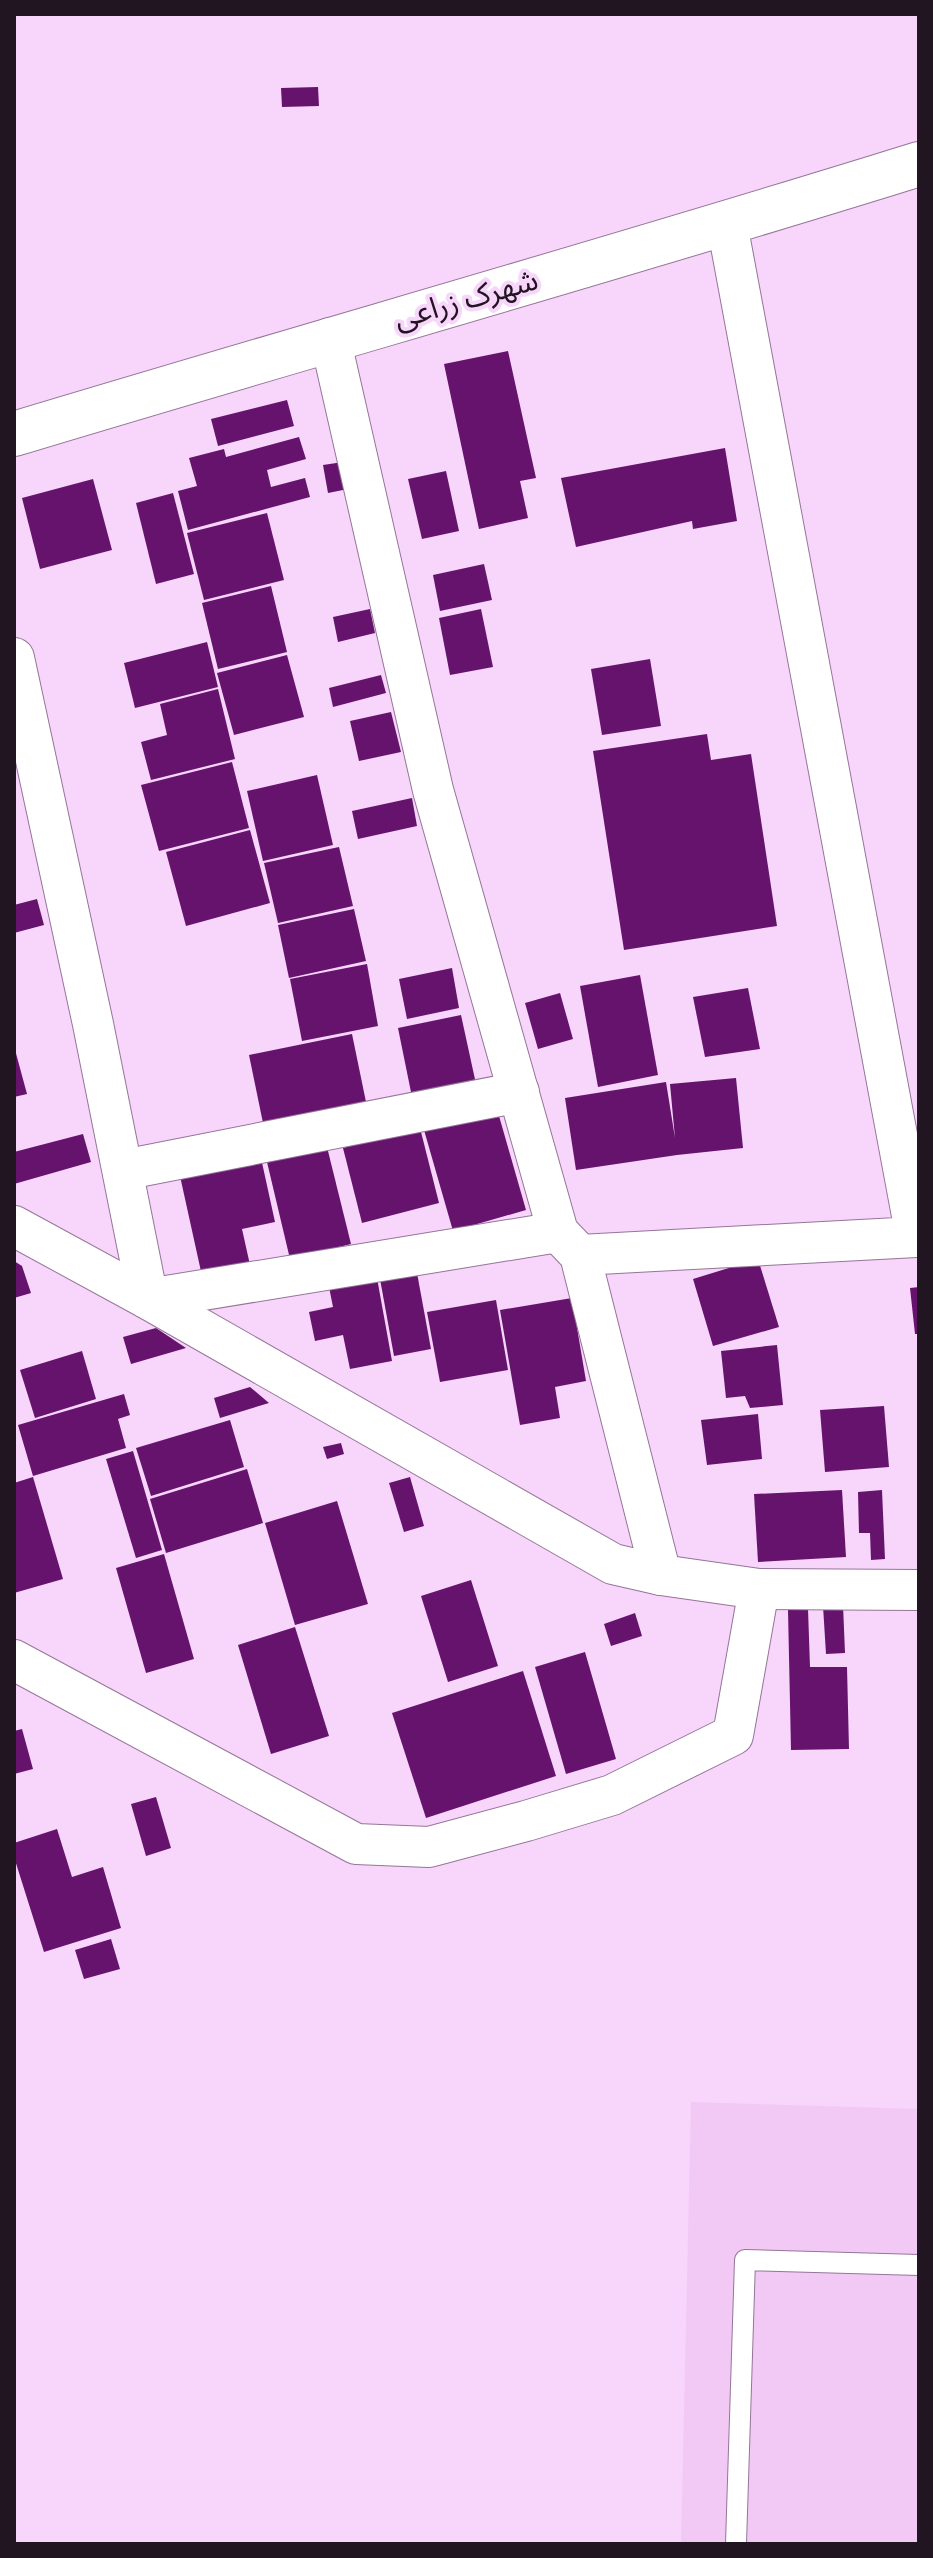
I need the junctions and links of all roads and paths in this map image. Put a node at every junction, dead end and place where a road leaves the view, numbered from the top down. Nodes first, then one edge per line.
1 (919, 164) edge
2 (727, 224) junction
3 (330, 338) junction
4 (14, 434) edge
5 (14, 658) edge
6 (519, 1092) junction
7 (123, 1170) junction
8 (14, 1226) edge
9 (569, 1244) junction
10 (148, 1299) junction
11 (661, 1575) junction
12 (759, 1589) junction
13 (919, 1590) edge
14 (14, 1660) edge
15 (919, 2265) edge
16 (736, 2544) edge

1 - 2 street, شهرک زراعی
2 - 3 street, شهرک زراعی
2 - 9 street
3 - 4 street, شهرک زراعی
3 - 6 street
5 - 7 street
6 - 7 street
6 - 9 street
7 - 10 street
8 - 10 street
9 - 10 street
9 - 11 street
10 - 11 street
11 - 12 street
12 - 13 street
12 - 14 street
15 - 16 lane

